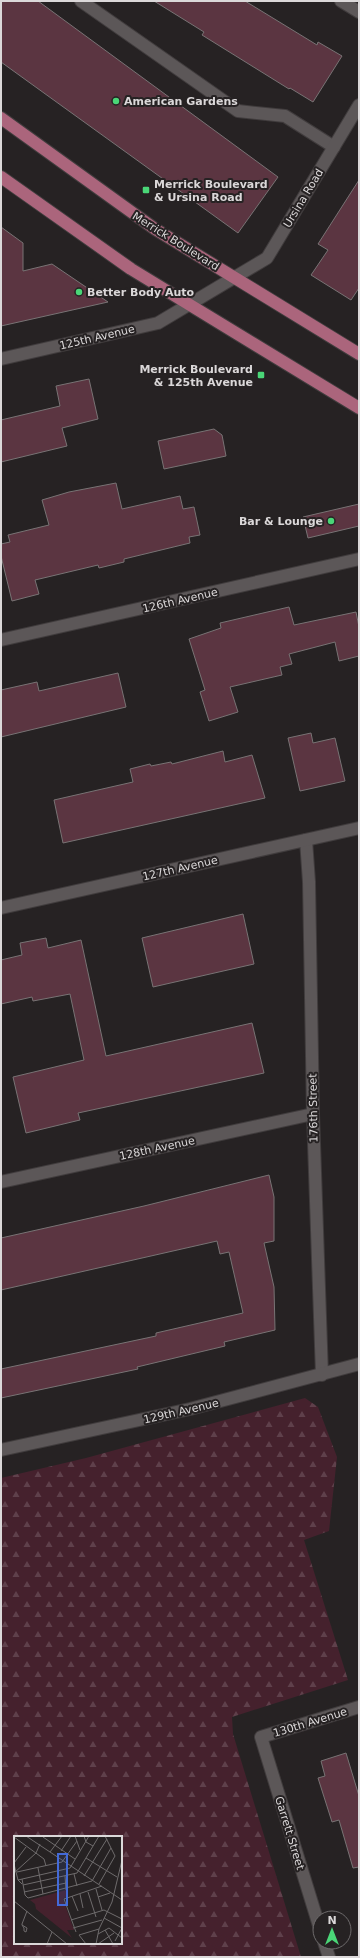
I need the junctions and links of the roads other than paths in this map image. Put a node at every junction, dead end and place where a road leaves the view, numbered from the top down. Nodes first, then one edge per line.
1 (81, 1) edge
2 (341, 1) edge
3 (359, 12) edge
4 (359, 105) edge
5 (1, 118) edge
6 (334, 147) junction
7 (1, 177) edge
8 (234, 278) junction
9 (189, 305) junction
10 (359, 354) edge
11 (1, 358) edge
12 (359, 408) edge
13 (359, 560) edge
14 (1, 640) edge
15 (359, 828) edge
16 (306, 840) junction
17 (1, 908) edge
18 (313, 1114) junction
19 (1, 1182) edge
20 (359, 1364) edge
21 (322, 1375) junction
22 (1, 1450) edge
23 (359, 1706) edge
24 (261, 1737) joint
25 (314, 1910) edge

1 - 6 street
2 - 3 street
4 - 6 street, Ursina Road
5 - 8 main road, Merrick Boulevard
6 - 8 street, Ursina Road
7 - 9 main road
8 - 9 street, Ursina Road
8 - 10 main road, Merrick Boulevard
9 - 11 street, 125th Avenue
9 - 12 main road
13 - 14 street, 126th Avenue
15 - 16 street, 127th Avenue
16 - 17 street, 127th Avenue
16 - 18 street, 176th Street
18 - 19 street, 128th Avenue
18 - 21 street, 176th Street
20 - 21 street, 129th Avenue
21 - 22 street, 129th Avenue
23 - 24 street, 130th Avenue
24 - 25 street, Garrett Street

